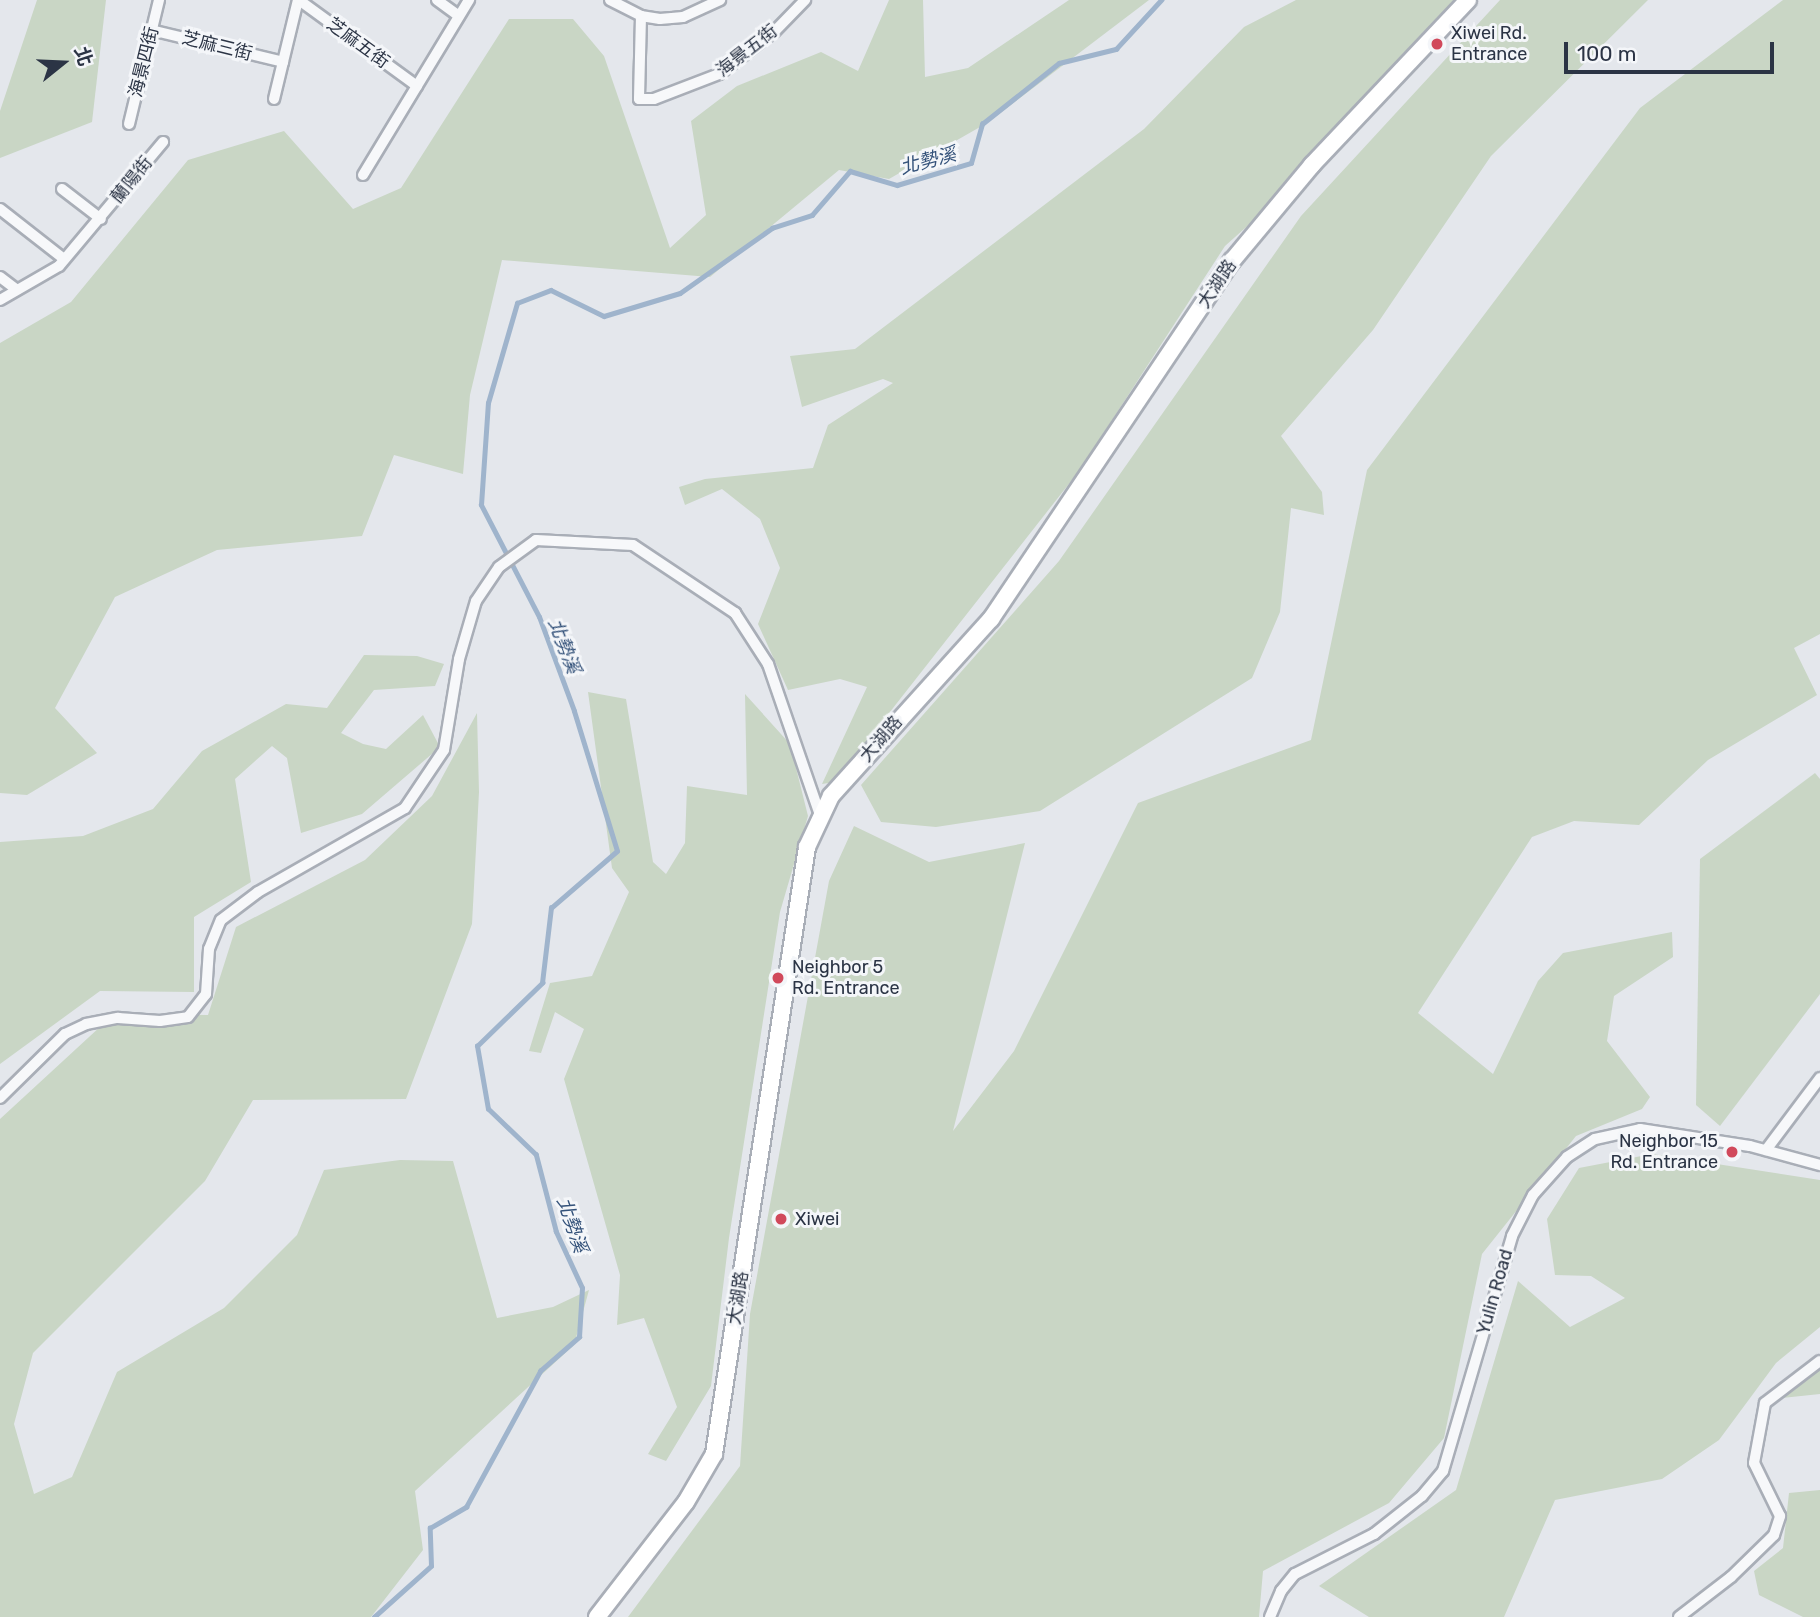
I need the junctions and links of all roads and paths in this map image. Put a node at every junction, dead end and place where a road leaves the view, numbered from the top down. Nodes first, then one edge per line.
1 (159, 0) edge
2 (299, 0) edge
3 (438, 0) edge
4 (469, 0) edge
5 (610, 0) edge
6 (720, 0) edge
7 (805, 0) edge
8 (1468, 0) edge
9 (459, 16) junction
10 (641, 16) junction
11 (151, 30) junction
12 (283, 62) junction
13 (417, 86) junction
14 (274, 99) dead end
15 (129, 124) dead end
16 (163, 142) dead end
17 (363, 175) dead end
18 (62, 189) dead end
19 (0, 209) edge
20 (101, 219) junction
21 (64, 259) junction
22 (0, 277) edge
23 (16, 290) junction
24 (0, 300) edge
25 (821, 818) junction
26 (1820, 1077) edge
27 (0, 1098) edge
28 (1766, 1150) junction
29 (1820, 1165) edge
30 (1820, 1361) edge
31 (597, 1617) edge
32 (1270, 1617) edge
33 (1679, 1617) edge

1 - 11 street, 海景四街
2 - 12 street
2 - 13 street, 芝麻五街
3 - 9 street
4 - 9 street
5 - 10 street
6 - 10 street
7 - 10 street, 海景五街
8 - 25 street, 大湖路
9 - 13 street
11 - 12 street, 芝麻三街
11 - 15 street, 海景四街
12 - 14 street
13 - 17 street
16 - 20 street, 蘭陽街
18 - 20 street, 蘭陽街
19 - 21 street
20 - 21 street, 蘭陽街
21 - 23 street, 蘭陽街
22 - 23 street
23 - 24 street, 蘭陽街
25 - 27 street
25 - 31 street, 大湖路
26 - 28 street
28 - 29 street, Yulin Road
28 - 32 street, Yulin Road
30 - 33 street

